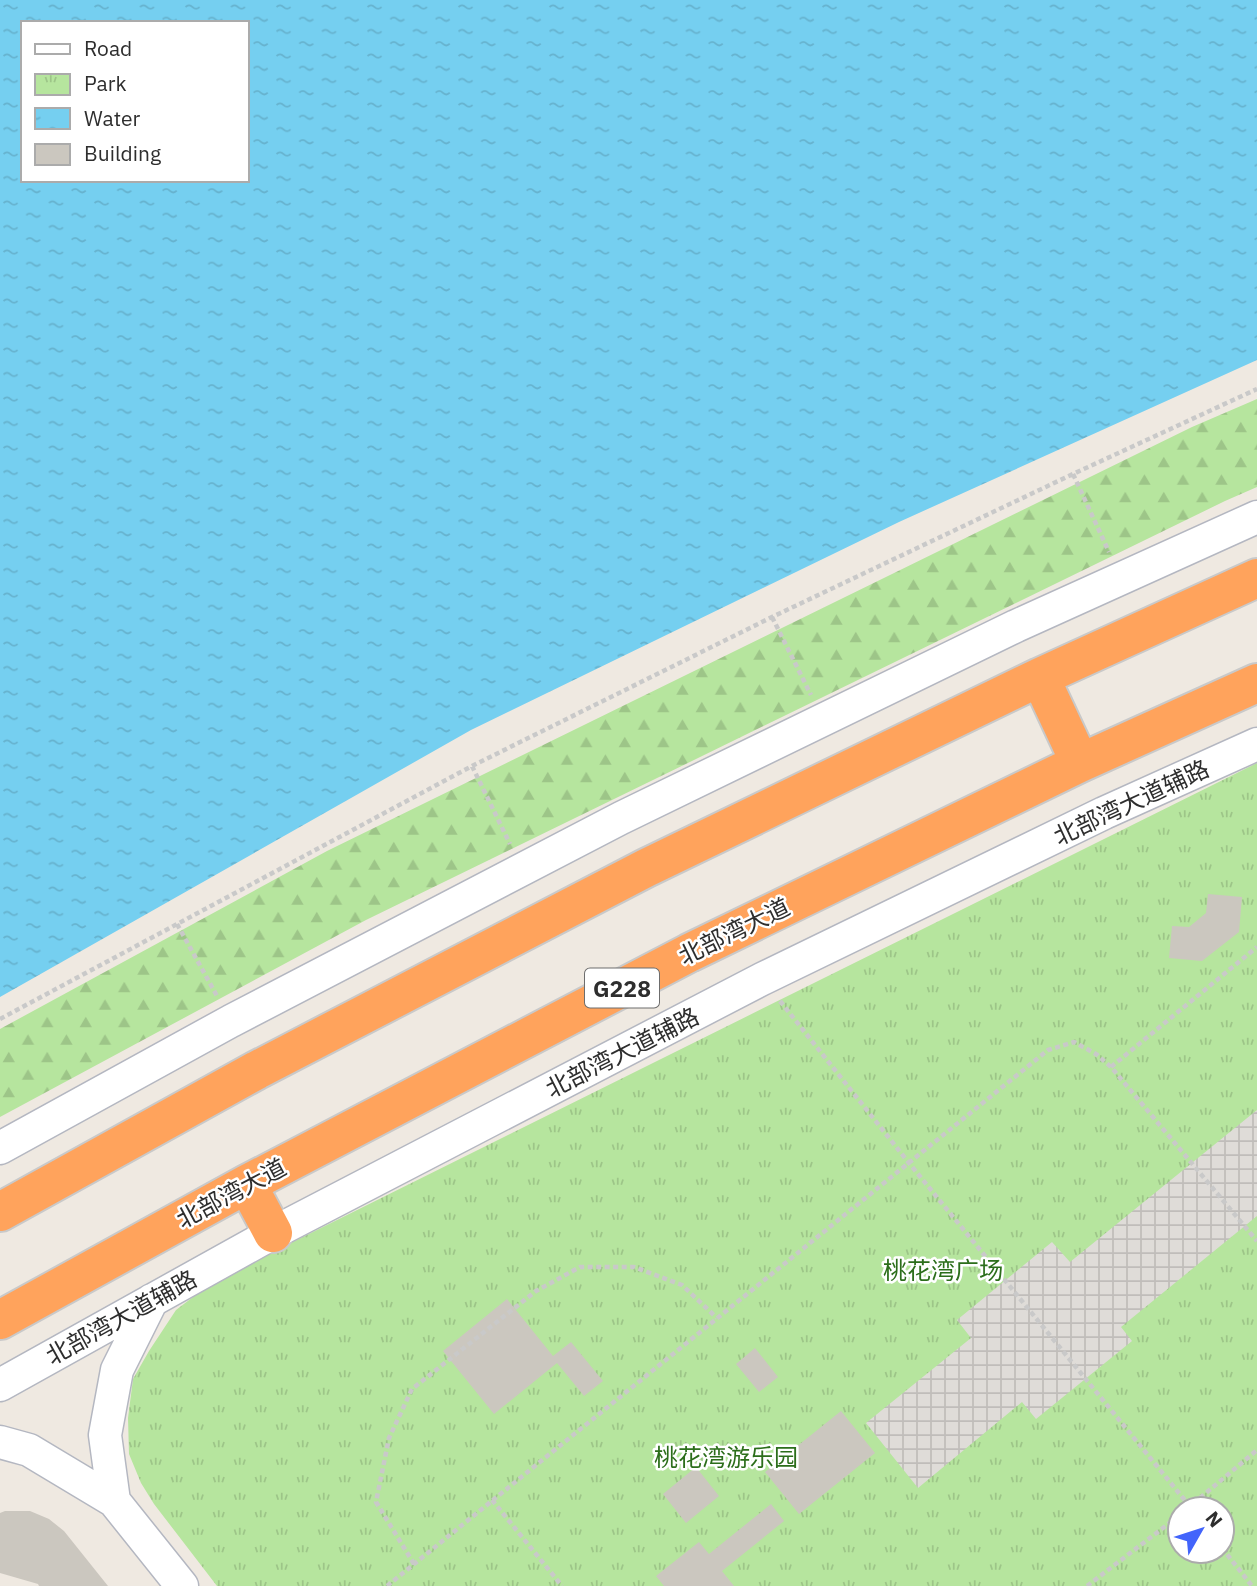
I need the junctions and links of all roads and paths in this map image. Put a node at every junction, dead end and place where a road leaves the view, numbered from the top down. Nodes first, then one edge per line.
1 (1257, 389) edge
2 (1073, 474) junction
3 (1257, 517) edge
4 (1121, 578) junction
5 (1257, 578) edge
6 (772, 617) junction
7 (1040, 677) junction
8 (1257, 683) edge
9 (824, 720) junction
10 (1257, 744) edge
11 (1080, 763) junction
12 (472, 766) junction
13 (522, 869) junction
14 (177, 924) junction
15 (1257, 947) edge
16 (762, 979) junction
17 (0, 1019) edge
18 (231, 1021) junction
19 (1111, 1067) junction
20 (0, 1148) edge
21 (909, 1163) junction
22 (247, 1184) junction
23 (0, 1212) edge
24 (273, 1233) junction
25 (1257, 1241) edge
26 (152, 1300) junction
27 (717, 1318) junction
28 (0, 1320) edge
29 (0, 1385) edge
30 (0, 1442) edge
31 (1257, 1450) edge
32 (1179, 1495) edge
33 (1205, 1495) edge
34 (492, 1500) junction
35 (114, 1501) junction
36 (1166, 1526) edge
37 (414, 1564) junction
38 (1235, 1565) edge
39 (182, 1586) edge
40 (387, 1586) edge
41 (562, 1586) edge
42 (1087, 1586) edge
43 (1252, 1586) edge

1 - 2 path
2 - 4 path
2 - 6 path
3 - 4 main road
4 - 9 main road
5 - 7 highway
6 - 9 path
6 - 12 path
7 - 11 highway
7 - 23 highway
8 - 11 highway, 北部湾大道 / G228
9 - 13 main road
10 - 16 main road, 北部湾大道辅路
11 - 22 highway, 北部湾大道 / G228
12 - 13 path
12 - 14 path
13 - 18 main road
14 - 17 path
14 - 18 path
15 - 19 path
16 - 21 path
16 - 24 main road, 北部湾大道辅路
18 - 20 main road
19 - 21 path
19 - 25 path
21 - 27 path
21 - 32 path
22 - 24 highway
22 - 28 highway, 北部湾大道 / G228
24 - 26 main road, 北部湾大道辅路
26 - 29 main road, 北部湾大道辅路
26 - 35 main road
27 - 34 path
27 - 37 path
30 - 35 main road
31 - 33 path
34 - 37 path
34 - 41 path
35 - 39 main road
36 - 42 path
37 - 40 path
38 - 43 path

